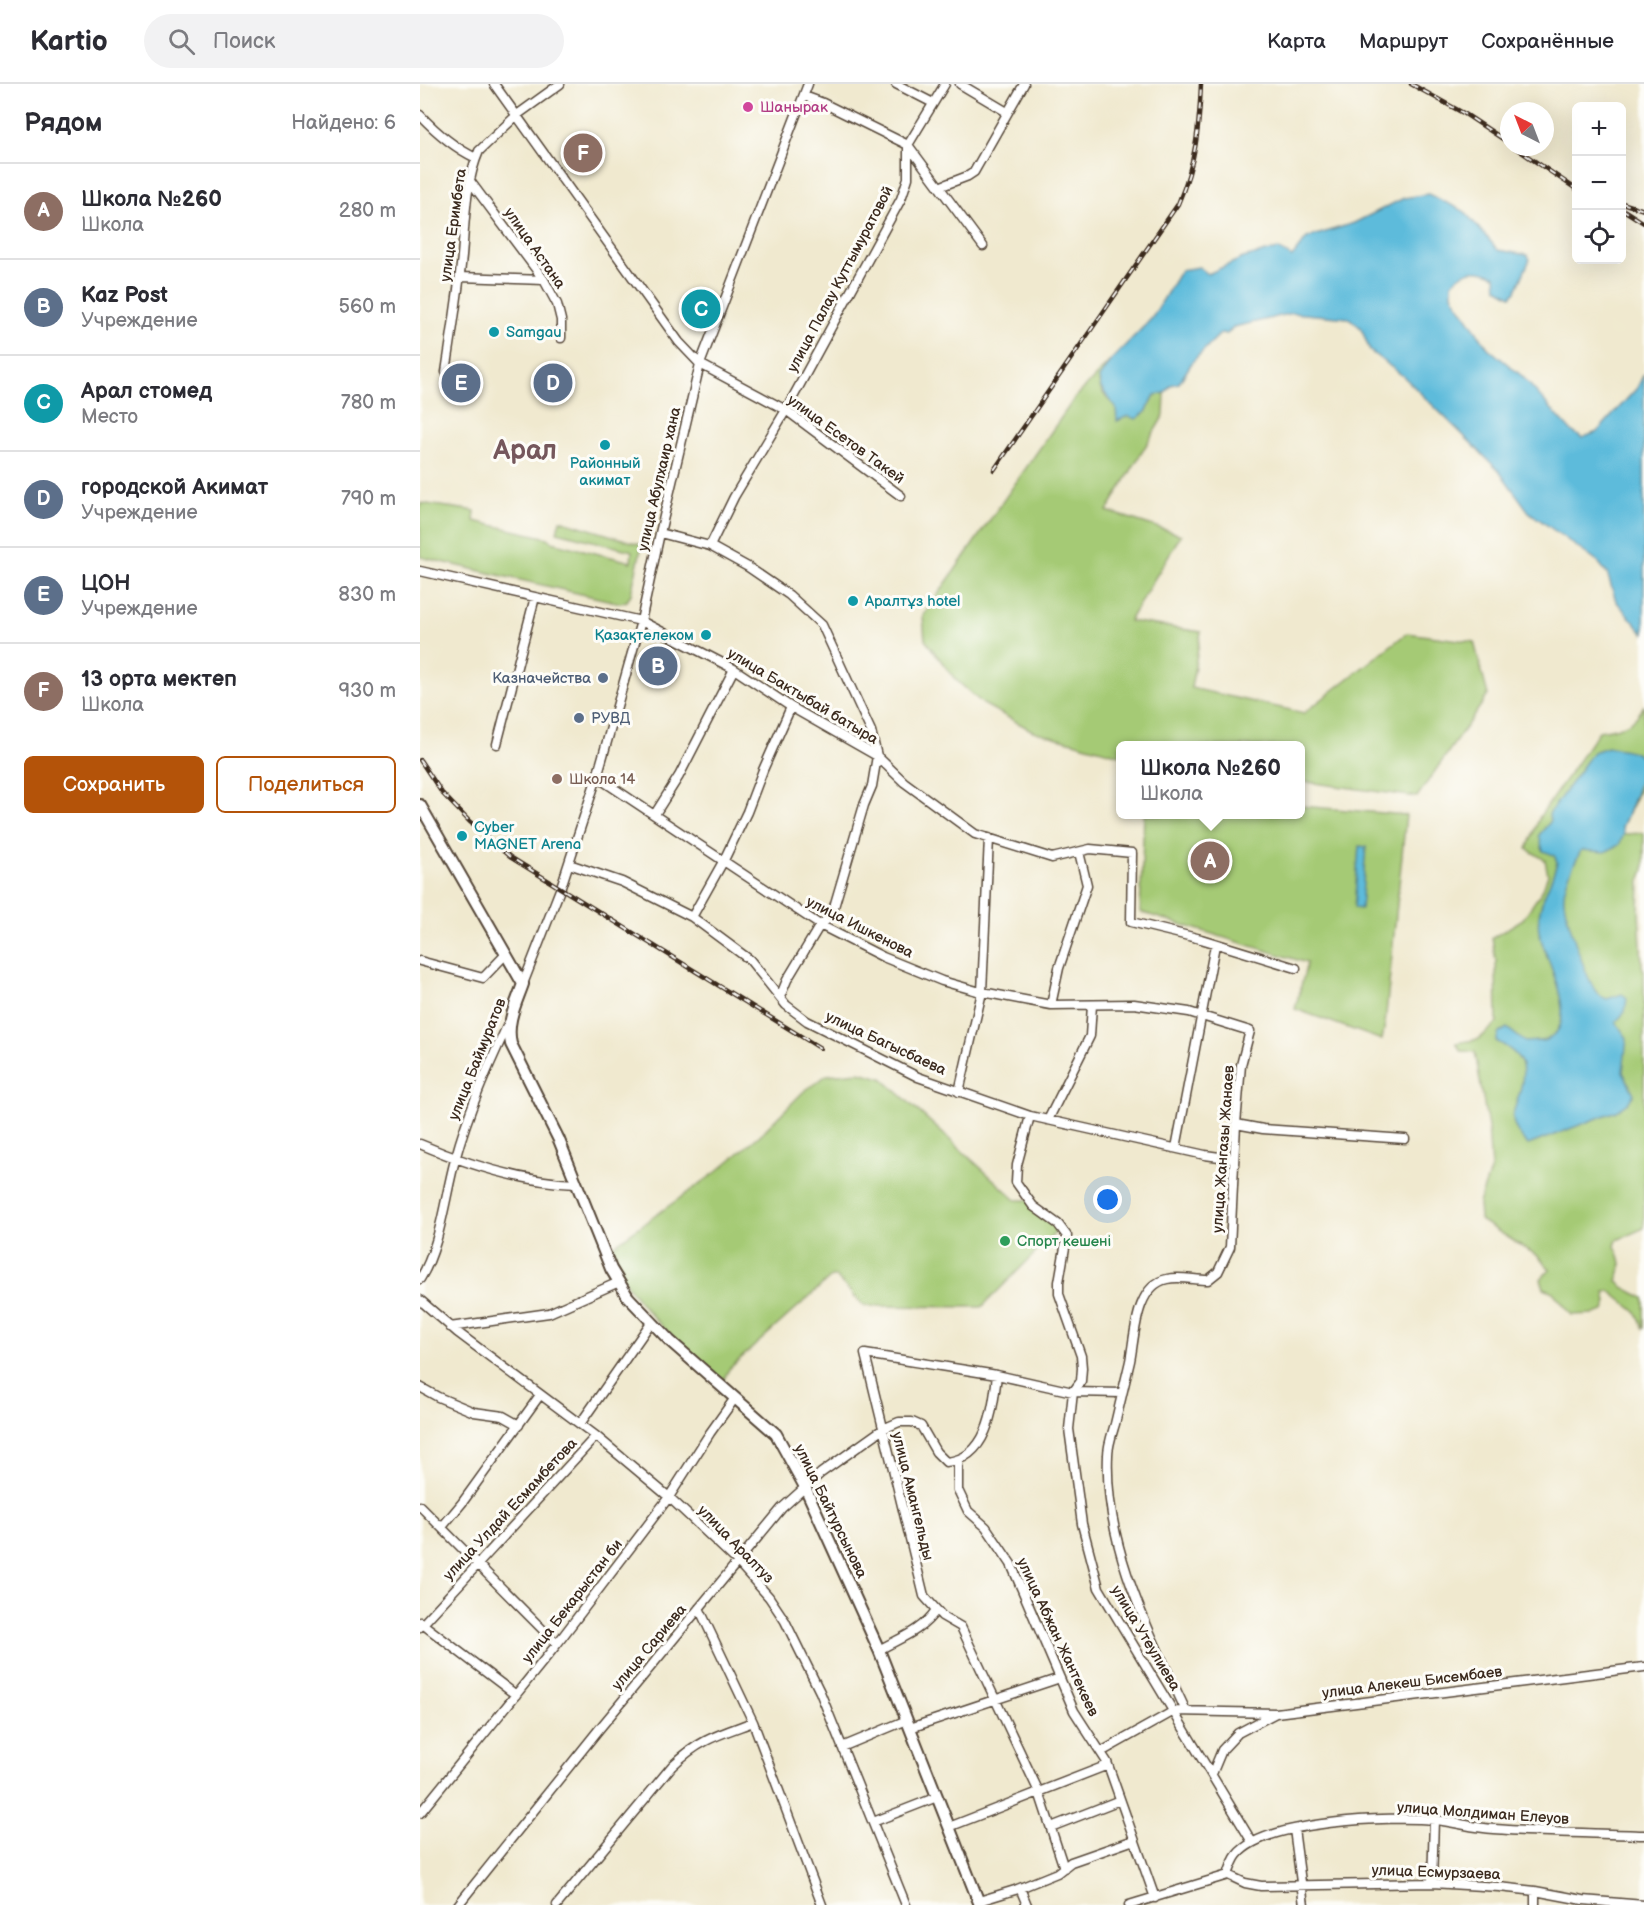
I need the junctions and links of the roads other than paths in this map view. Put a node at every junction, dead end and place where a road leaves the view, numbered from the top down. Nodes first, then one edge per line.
1 (494, 84) edge
2 (560, 84) edge
3 (808, 84) edge
4 (896, 84) edge
5 (945, 84) edge
6 (960, 84) edge
7 (1024, 84) edge
8 (804, 96) junction
9 (933, 103) junction
10 (1007, 112) junction
11 (420, 115) edge
12 (517, 115) junction
13 (908, 146) junction
14 (476, 158) junction
15 (470, 181) junction
16 (939, 187) junction
17 (983, 246) dead end
18 (459, 277) junction
19 (544, 280) junction
20 (561, 338) dead end
21 (700, 364) junction
22 (447, 372) dead end
23 (786, 410) junction
24 (901, 496) dead end
25 (660, 533) junction
26 (710, 546) junction
27 (420, 571) edge
28 (535, 597) junction
29 (641, 621) junction
30 (734, 669) junction
31 (791, 707) junction
32 (497, 744) dead end
33 (877, 756) junction
34 (597, 777) junction
35 (420, 805) edge
36 (655, 814) junction
37 (990, 838) junction
38 (1079, 852) junction
39 (724, 860) junction
40 (569, 864) junction
41 (561, 888) joint
42 (692, 917) junction
43 (820, 925) junction
44 (1215, 945) junction
45 (506, 954) junction
46 (420, 961) edge
47 (1296, 968) dead end
48 (523, 984) junction
49 (982, 992) junction
50 (780, 998) junction
51 (1051, 1005) junction
52 (1092, 1005) junction
53 (1200, 1016) junction
54 (509, 1022) junction
55 (1250, 1031) joint
56 (959, 1092) junction
57 (1030, 1116) junction
58 (1048, 1120) junction
59 (1236, 1124) junction
60 (1405, 1139) dead end
61 (420, 1144) edge
62 (1176, 1148) junction
63 (455, 1159) junction
64 (1234, 1160) junction
65 (576, 1184) junction
66 (420, 1279) edge
67 (619, 1282) junction
68 (420, 1300) edge
69 (652, 1321) junction
70 (450, 1327) junction
71 (997, 1375) junction
72 (420, 1387) edge
73 (1073, 1392) junction
74 (1122, 1393) junction
75 (540, 1395) junction
76 (735, 1398) junction
77 (580, 1424) junction
78 (519, 1425) junction
79 (883, 1429) junction
80 (596, 1436) junction
81 (958, 1461) junction
82 (805, 1487) junction
83 (669, 1497) junction
84 (420, 1506) edge
85 (442, 1527) junction
86 (737, 1562) junction
87 (478, 1563) junction
88 (699, 1608) junction
89 (936, 1610) junction
90 (421, 1624) edge
91 (556, 1644) junction
92 (879, 1650) junction
93 (1644, 1666) edge
94 (1060, 1678) junction
95 (516, 1695) junction
96 (994, 1700) junction
97 (1174, 1711) junction
98 (1186, 1711) junction
99 (1276, 1713) junction
100 (753, 1722) junction
101 (908, 1724) junction
102 (842, 1747) junction
103 (1101, 1752) junction
104 (1108, 1765) junction
105 (1212, 1774) junction
106 (1039, 1792) junction
107 (937, 1797) junction
108 (1120, 1800) junction
109 (420, 1813) edge
110 (1434, 1820) junction
111 (873, 1822) junction
112 (949, 1827) junction
113 (1051, 1827) junction
114 (1294, 1829) junction
115 (1644, 1835) edge
116 (1134, 1840) junction
117 (1252, 1842) junction
118 (1064, 1868) junction
119 (1228, 1875) junction
120 (1432, 1883) junction
121 (1301, 1884) junction
122 (1020, 1888) junction
123 (1535, 1891) junction
124 (1155, 1898) junction
125 (980, 1903) edge
126 (458, 1905) edge
127 (557, 1905) edge
128 (822, 1905) edge
129 (906, 1905) edge
130 (1027, 1905) edge
131 (1130, 1905) edge
132 (1304, 1905) edge
133 (1535, 1905) edge
134 (1644, 1905) edge

1 - 12 street, улица Есетов Такей
2 - 12 street, улица Еримбета
3 - 8 street, улица Абулхаир хана
4 - 9 street
5 - 9 street
6 - 10 street
7 - 10 street
8 - 13 street
8 - 21 street, улица Абулхаир хана
9 - 13 street
10 - 16 street
11 - 14 street
12 - 14 street, улица Еримбета
12 - 21 street, улица Есетов Такей
13 - 16 street
13 - 23 street, улица Палау Куттымуратовой
14 - 15 street, улица Еримбета
15 - 18 street, улица Еримбета
15 - 19 street, улица Астана
16 - 17 street
18 - 19 street
18 - 22 street, улица Еримбета
19 - 20 street, улица Астана
21 - 23 street, улица Есетов Такей
21 - 25 street, улица Абулхаир хана
23 - 24 street, улица Есетов Такей
23 - 26 street, улица Палау Куттымуратовой
25 - 26 street
25 - 29 street, улица Абулхаир хана
26 - 33 street
27 - 28 street, улица Бактыбай батыра
28 - 29 street, улица Бактыбай батыра
28 - 32 street
29 - 30 street, улица Бактыбай батыра
29 - 34 street, улица Абулхаир хана
30 - 31 street, улица Бактыбай батыра
30 - 36 street
31 - 33 street, улица Бактыбай батыра
31 - 39 street
33 - 37 street, улица Бактыбай батыра
33 - 43 street
34 - 36 street, улица Ишкенова
34 - 40 street, улица Абулхаир хана
35 - 45 street
36 - 39 street, улица Ишкенова
37 - 38 street, улица Бактыбай батыра
37 - 49 street
38 - 44 street, улица Бактыбай батыра
38 - 51 street
39 - 42 street
39 - 43 street, улица Ишкенова
40 - 41 street, улица Абулхаир хана
40 - 42 street, улица Багысбаева
41 - 48 street, улица Баймуратов
42 - 50 street, улица Багысбаева
43 - 49 street, улица Ишкенова
43 - 50 street
44 - 47 street, улица Бактыбай батыра
44 - 53 street
45 - 46 street
45 - 48 street
48 - 54 street, улица Баймуратов
49 - 51 street, улица Ишкенова
49 - 56 street
50 - 56 street, улица Багысбаева
51 - 52 street, улица Ишкенова
52 - 53 street, улица Ишкенова
52 - 58 street
53 - 55 street, улица Ишкенова
53 - 62 street
54 - 63 street, улица Баймуратов
54 - 65 street, улица Байтурсынова
55 - 59 street, улица Жангазы Жанаев
56 - 57 street, улица Багысбаева
57 - 58 street, улица Багысбаева
57 - 73 street, улица Утеулиева
58 - 62 street, улица Багысбаева
59 - 60 street
59 - 64 street, улица Жангазы Жанаев
61 - 63 street
62 - 64 street, улица Багысбаева
63 - 65 street
63 - 66 street, улица Баймуратов
64 - 74 street, улица Жангазы Жанаев
65 - 67 street, улица Байтурсынова
67 - 69 street, улица Байтурсынова
67 - 70 street
68 - 70 street, улица Аралтуз
69 - 76 street, улица Байтурсынова
69 - 77 street
70 - 75 street, улица Аралтуз
71 - 73 street
71 - 79 street, улица Амангельды
71 - 81 street
72 - 78 street
73 - 74 street
73 - 97 street, улица Утеулиева
74 - 98 street
75 - 77 street, улица Аралтуз
75 - 78 street
76 - 82 street, улица Байтурсынова
76 - 83 street, улица Бекарыстан би
77 - 80 street, улица Аралтуз
78 - 85 street
79 - 81 street
79 - 82 street, улица Сариева
79 - 89 street, улица Амангельды
80 - 83 street, улица Аралтуз
80 - 87 street, улица Улдай Есмамбетова
81 - 94 street, улица Абжан Жантекеев
82 - 86 street, улица Сариева
82 - 92 street, улица Байтурсынова
83 - 86 street, улица Аралтуз
83 - 91 street, улица Бекарыстан би
84 - 85 street
85 - 87 street
86 - 88 street, улица Сариева
86 - 102 street, улица Аралтуз
87 - 90 street, улица Улдай Есмамбетова
87 - 91 street
88 - 100 street
88 - 126 street, улица Сариева
89 - 92 street
89 - 96 street, улица Амангельды
90 - 95 street
91 - 95 street, улица Бекарыстан би
92 - 101 street, улица Байтурсынова
93 - 99 street, улица Алекеш Бисембаев
94 - 96 street
94 - 103 street, улица Абжан Жантекеев
95 - 109 street, улица Бекарыстан би
96 - 101 street
96 - 106 street
97 - 98 street
97 - 103 street
97 - 105 street, улица Утеулиева
98 - 99 street
99 - 105 street, улица Алекеш Бисембаев
100 - 127 street
100 - 128 street
101 - 102 street
101 - 107 street, улица Байтурсынова
102 - 111 street, улица Аралтуз
103 - 104 street, улица Абжан Жантекеев
104 - 106 street
104 - 108 street, улица Абжан Жантекеев
105 - 117 street, улица Утеулиева
106 - 112 street
106 - 113 street
107 - 111 street
107 - 112 street, улица Байтурсынова
108 - 113 street
108 - 116 street, улица Абжан Жантекеев
110 - 114 street, улица Молдиман Елеуов
110 - 115 street, улица Молдиман Елеуов
110 - 120 street
111 - 129 street, улица Аралтуз
112 - 125 street, улица Байтурсынова
113 - 118 street
114 - 117 street, улица Молдиман Елеуов
114 - 121 street
116 - 118 street
116 - 124 street, улица Абжан Жантекеев
117 - 119 street, улица Молдиман Елеуов
118 - 122 street
119 - 121 street, улица Есмурзаева
119 - 124 street
120 - 121 street, улица Есмурзаева
120 - 123 street, улица Есмурзаева
121 - 132 street
122 - 125 street
122 - 130 street
123 - 133 street
123 - 134 street, улица Есмурзаева
124 - 131 street

